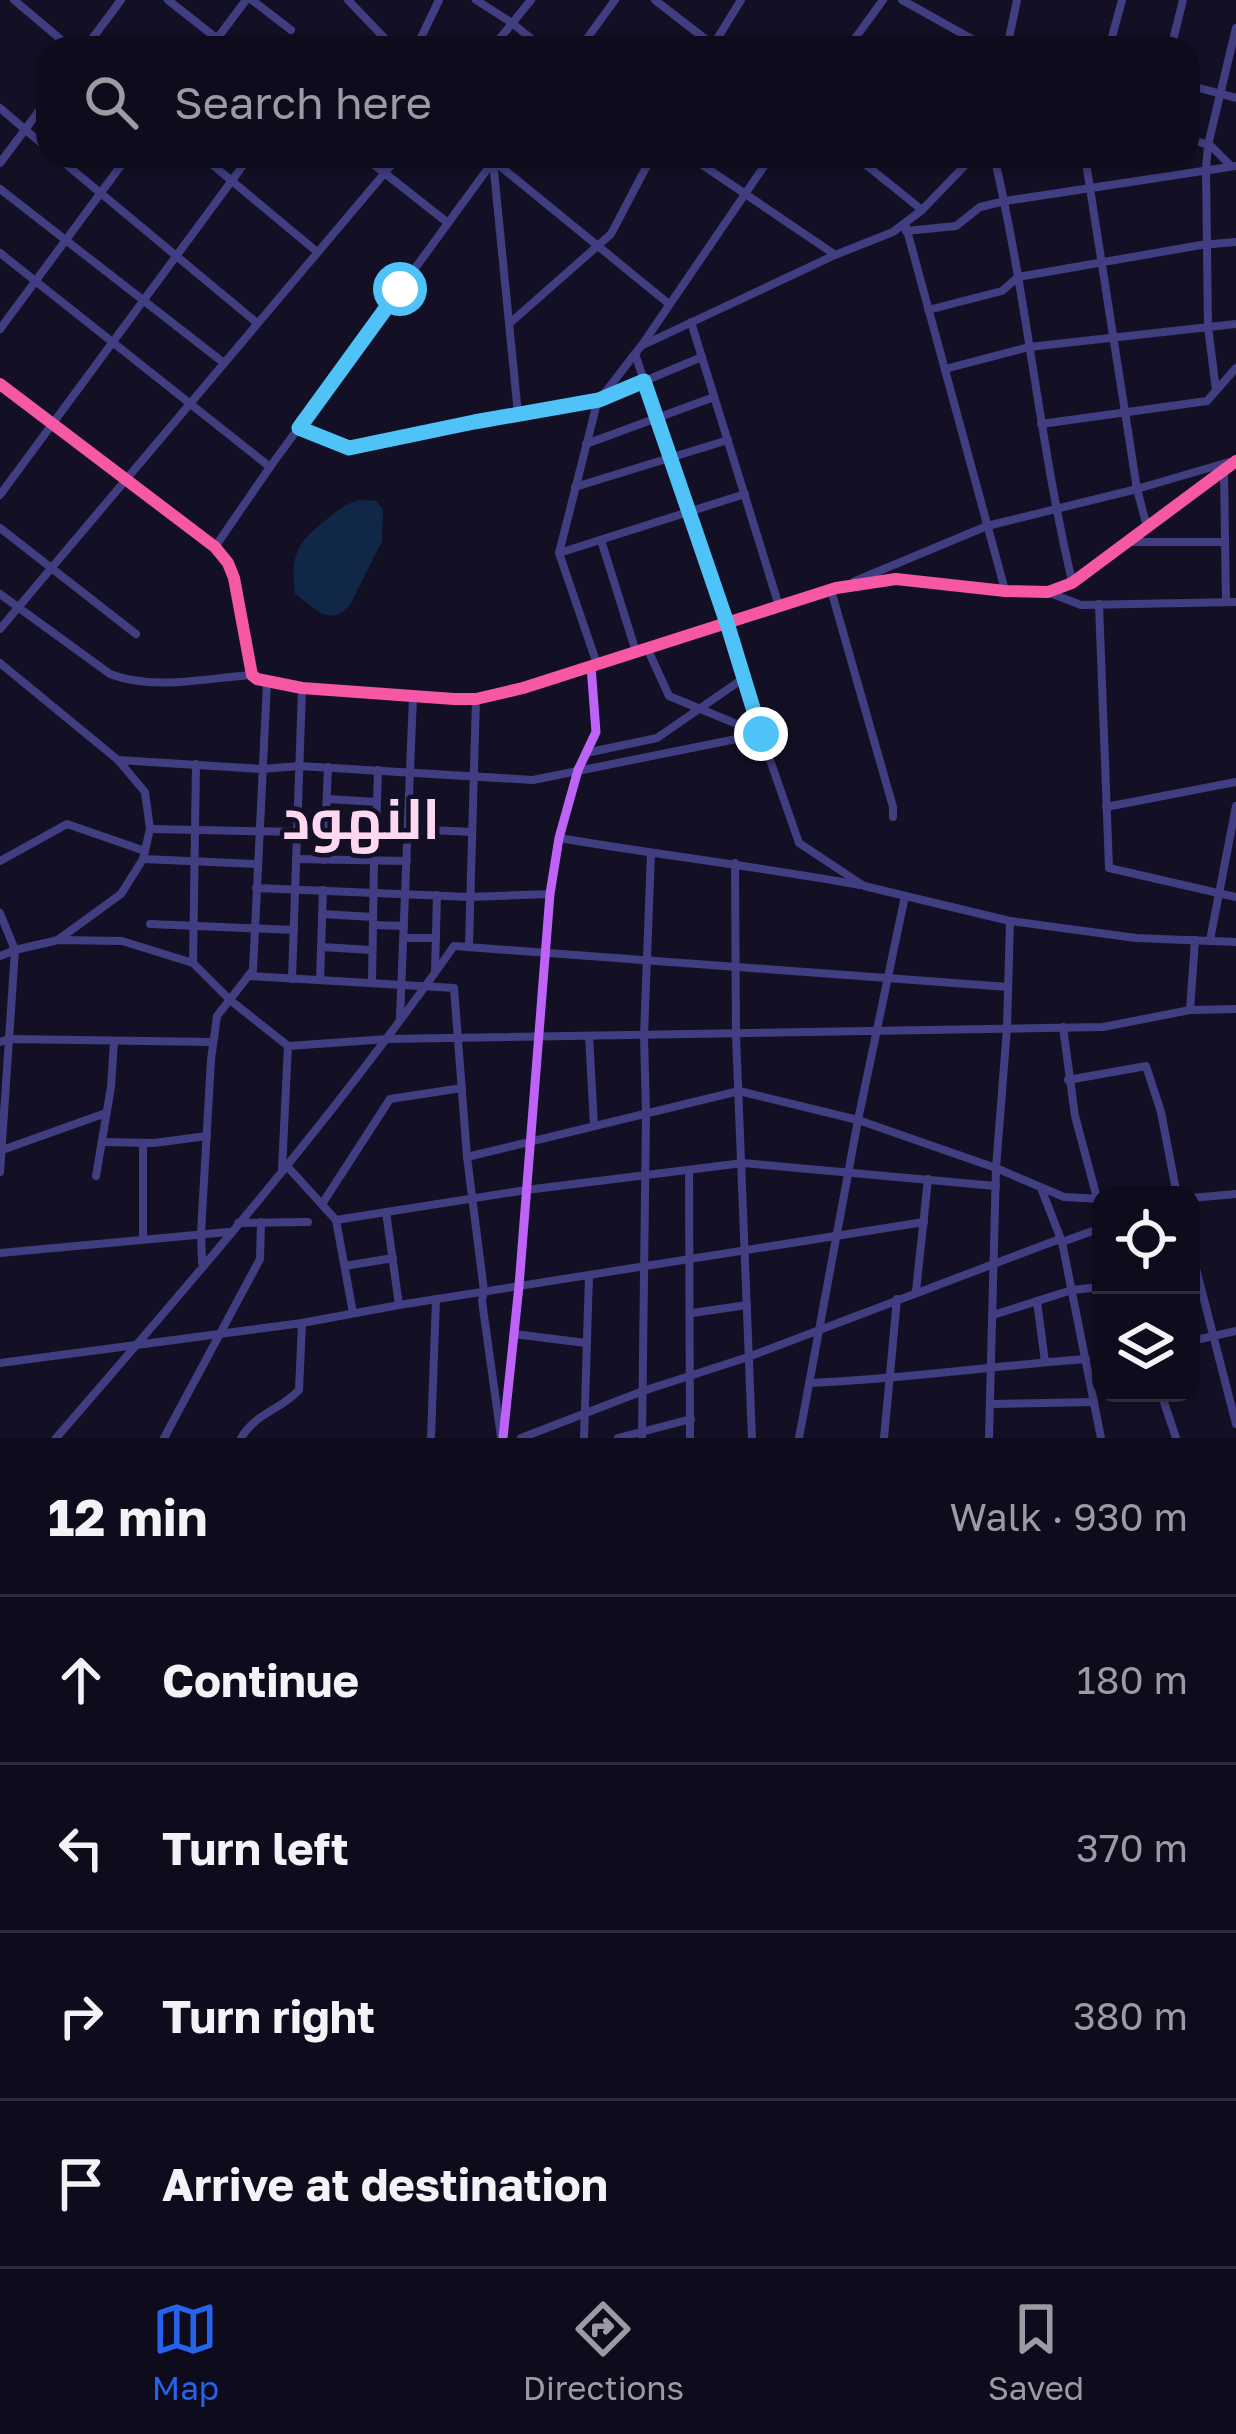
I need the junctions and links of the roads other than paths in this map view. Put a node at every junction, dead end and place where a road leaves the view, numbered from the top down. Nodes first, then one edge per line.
1 (14, 0) edge
2 (121, 0) edge
3 (168, 0) edge
4 (249, 0) edge
5 (348, 0) edge
6 (439, 0) edge
7 (476, 0) edge
8 (530, 0) edge
9 (615, 0) edge
10 (655, 0) edge
11 (741, 0) edge
12 (883, 0) edge
13 (902, 0) edge
14 (1017, 0) edge
15 (1122, 0) edge
16 (1183, 0) edge
17 (512, 23) junction
18 (1236, 28) edge
19 (291, 30) dead end
20 (57, 36) edge
21 (94, 36) edge
22 (214, 36) edge
23 (220, 36) edge
24 (382, 36) edge
25 (422, 36) edge
26 (502, 36) edge
27 (528, 36) edge
28 (589, 36) edge
29 (700, 36) edge
30 (720, 36) edge
31 (857, 36) edge
32 (966, 36) edge
33 (1010, 36) edge
34 (1112, 36) edge
35 (1175, 36) edge
36 (1200, 88) edge
37 (1220, 93) junction
38 (1236, 98) edge
39 (0, 108) edge
40 (36, 115) edge
41 (26, 129) junction
42 (36, 138) edge
43 (1200, 142) edge
44 (1208, 145) junction
45 (0, 164) edge
46 (1233, 166) edge
47 (70, 168) edge
48 (119, 168) edge
49 (217, 168) edge
50 (241, 168) edge
51 (378, 168) edge
52 (387, 168) edge
53 (485, 168) edge
54 (493, 168) edge
55 (504, 168) edge
56 (646, 168) edge
57 (706, 168) edge
58 (763, 168) edge
59 (870, 168) edge
60 (962, 168) edge
61 (997, 168) edge
62 (1087, 168) edge
63 (1206, 169) junction
64 (383, 172) junction
65 (232, 180) junction
66 (1090, 186) junction
67 (0, 189) edge
68 (99, 194) junction
69 (744, 195) junction
70 (1004, 201) junction
71 (922, 210) junction
72 (448, 223) junction
73 (906, 227) junction
74 (68, 240) junction
75 (1236, 242) edge
76 (1207, 244) junction
77 (598, 246) junction
78 (316, 251) junction
79 (0, 253) edge
80 (177, 255) junction
81 (835, 255) junction
82 (1102, 261) junction
83 (1018, 277) junction
84 (35, 283) junction
85 (144, 299) junction
86 (670, 304) junction
87 (928, 310) junction
88 (691, 322) junction
89 (256, 323) junction
90 (509, 324) junction
91 (1236, 324) edge
92 (1208, 327) junction
93 (0, 328) edge
94 (1114, 337) junction
95 (113, 342) junction
96 (1029, 347) junction
97 (638, 350) junction
98 (702, 357) junction
99 (224, 363) junction
100 (1236, 368) edge
101 (945, 369) junction
102 (644, 381) junction
103 (0, 384) edge
104 (1216, 390) junction
105 (715, 398) junction
106 (599, 400) junction
107 (190, 406) junction
108 (1124, 412) junction
109 (518, 414) junction
110 (657, 418) junction
111 (1040, 424) junction
112 (53, 425) junction
113 (299, 428) junction
114 (728, 440) junction
115 (586, 444) junction
116 (670, 458) junction
117 (1236, 461) edge
118 (270, 467) junction
119 (1225, 472) junction
120 (125, 480) junction
121 (575, 487) junction
122 (1137, 489) junction
123 (745, 494) junction
124 (0, 495) edge
125 (1054, 507) junction
126 (689, 512) junction
127 (987, 526) junction
128 (0, 528) edge
129 (1147, 529) junction
130 (602, 540) junction
131 (1127, 542) junction
132 (1225, 542) junction
133 (214, 547) junction
134 (559, 553) junction
135 (51, 569) junction
136 (1072, 583) junction
137 (834, 589) junction
138 (1005, 591) junction
139 (1048, 592) junction
140 (0, 594) edge
141 (1231, 602) edge
142 (1099, 604) junction
143 (779, 606) junction
144 (18, 607) junction
145 (727, 623) junction
146 (0, 629) edge
147 (136, 634) dead end
148 (642, 650) junction
149 (0, 663) edge
150 (594, 665) junction
151 (252, 674) junction
152 (744, 678) junction
153 (267, 683) junction
154 (302, 688) junction
155 (413, 695) junction
156 (476, 699) junction
157 (701, 710) junction
158 (761, 734) junction
159 (586, 753) junction
160 (118, 760) junction
161 (196, 764) junction
162 (299, 766) junction
163 (328, 767) junction
164 (262, 769) junction
165 (378, 770) junction
166 (578, 770) junction
167 (410, 772) junction
168 (473, 775) junction
169 (1236, 782) edge
170 (327, 799) junction
171 (377, 802) junction
172 (1236, 806) edge
173 (1106, 807) junction
174 (892, 817) dead end
175 (150, 829) junction
176 (196, 830) junction
177 (260, 832) junction
178 (297, 832) junction
179 (326, 832) junction
180 (408, 832) junction
181 (472, 832) junction
182 (376, 834) junction
183 (559, 838) junction
184 (651, 853) junction
185 (144, 855) junction
186 (296, 860) junction
187 (324, 860) junction
188 (0, 861) edge
189 (194, 861) junction
190 (374, 861) junction
191 (407, 861) junction
192 (736, 863) junction
193 (257, 864) junction
194 (864, 886) junction
195 (256, 888) junction
196 (296, 889) junction
197 (323, 890) junction
198 (374, 892) junction
199 (406, 893) junction
200 (1219, 893) junction
201 (550, 894) junction
202 (437, 895) junction
203 (905, 896) junction
204 (470, 897) junction
205 (1236, 897) edge
206 (0, 913) edge
207 (322, 914) junction
208 (373, 921) junction
209 (1010, 921) junction
210 (151, 924) dead end
211 (192, 924) junction
212 (404, 926) junction
213 (255, 929) junction
214 (294, 930) junction
215 (404, 938) junction
216 (436, 938) junction
217 (58, 940) junction
218 (1195, 940) junction
219 (1210, 940) junction
220 (1236, 942) edge
221 (469, 945) junction
222 (321, 947) junction
223 (15, 950) junction
224 (372, 950) junction
225 (546, 952) junction
226 (0, 956) edge
227 (646, 960) junction
228 (193, 963) junction
229 (736, 967) junction
230 (435, 972) junction
231 (248, 976) junction
232 (292, 979) junction
233 (320, 980) junction
234 (888, 980) junction
235 (372, 982) junction
236 (402, 983) junction
237 (427, 984) junction
238 (1008, 987) junction
239 (230, 1000) junction
240 (1236, 1009) edge
241 (1190, 1010) junction
242 (400, 1022) junction
243 (1063, 1027) junction
244 (1007, 1028) junction
245 (877, 1030) junction
246 (644, 1035) junction
247 (736, 1035) junction
248 (538, 1036) junction
249 (589, 1036) junction
250 (458, 1038) junction
251 (388, 1039) junction
252 (5, 1040) edge
253 (114, 1041) junction
254 (213, 1042) junction
255 (288, 1046) junction
256 (1068, 1080) junction
257 (462, 1088) junction
258 (739, 1091) junction
259 (107, 1112) junction
260 (646, 1114) junction
261 (858, 1120) junction
262 (594, 1126) junction
263 (207, 1136) junction
264 (102, 1142) junction
265 (530, 1142) junction
266 (142, 1143) junction
267 (1, 1150) edge
268 (467, 1156) junction
269 (743, 1163) junction
270 (284, 1168) junction
271 (996, 1168) junction
272 (689, 1170) junction
273 (0, 1172) edge
274 (849, 1172) junction
275 (96, 1176) dead end
276 (644, 1177) junction
277 (928, 1179) junction
278 (996, 1186) junction
279 (1040, 1186) junction
280 (1095, 1186) edge
281 (1176, 1186) edge
282 (526, 1190) junction
283 (1236, 1194) edge
284 (1200, 1197) edge
285 (472, 1198) junction
286 (1092, 1199) edge
287 (322, 1204) junction
288 (386, 1212) junction
289 (336, 1220) junction
290 (261, 1222) junction
291 (308, 1222) dead end
292 (924, 1222) junction
293 (236, 1223) junction
294 (1092, 1231) edge
295 (229, 1232) junction
296 (201, 1233) junction
297 (838, 1236) junction
298 (143, 1239) junction
299 (1062, 1242) junction
300 (745, 1250) junction
301 (0, 1253) edge
302 (393, 1258) junction
303 (692, 1259) junction
304 (202, 1264) junction
305 (995, 1264) junction
306 (345, 1266) junction
307 (643, 1267) junction
308 (589, 1275) junction
309 (1200, 1285) edge
310 (519, 1286) junction
311 (1092, 1288) edge
312 (1072, 1290) junction
313 (484, 1291) junction
314 (916, 1292) junction
315 (436, 1299) junction
316 (897, 1299) junction
317 (1036, 1301) junction
318 (399, 1305) junction
319 (747, 1305) junction
320 (353, 1313) junction
321 (692, 1313) junction
322 (993, 1315) junction
323 (302, 1323) junction
324 (820, 1328) junction
325 (1236, 1331) edge
326 (220, 1334) junction
327 (514, 1334) junction
328 (1213, 1336) junction
329 (1200, 1338) edge
330 (586, 1343) junction
331 (137, 1344) junction
332 (748, 1357) junction
333 (1086, 1359) junction
334 (1045, 1362) junction
335 (0, 1363) edge
336 (991, 1366) junction
337 (692, 1375) junction
338 (1092, 1377) edge
339 (890, 1380) junction
340 (810, 1383) junction
341 (644, 1391) junction
342 (1094, 1402) joint
343 (1164, 1402) edge
344 (990, 1404) junction
345 (1234, 1408) edge
346 (584, 1414) junction
347 (691, 1419) junction
348 (1236, 1424) edge
349 (643, 1435) edge
350 (884, 1437) edge
351 (56, 1438) edge
352 (164, 1438) edge
353 (241, 1438) edge
354 (431, 1438) edge
355 (502, 1438) edge
356 (520, 1438) edge
357 (584, 1438) edge
358 (618, 1438) edge
359 (690, 1438) edge
360 (752, 1438) edge
361 (799, 1438) edge
362 (873, 1438) edge
363 (989, 1438) edge
364 (1101, 1438) edge
365 (1176, 1438) edge

1 - 20 street
2 - 21 street
3 - 22 street
4 - 19 street
4 - 23 street
5 - 24 street
6 - 25 street
7 - 17 street
8 - 17 street
9 - 28 street
10 - 29 street
11 - 30 street
12 - 31 street
13 - 32 street
14 - 33 street
15 - 34 street
16 - 35 street
17 - 26 street
17 - 27 street
18 - 37 street
36 - 37 street
37 - 38 street
37 - 44 street
39 - 41 street
40 - 41 street
41 - 42 street
41 - 45 street
43 - 44 street
44 - 46 street
44 - 63 street
46 - 63 street
47 - 68 street
48 - 68 street
49 - 65 street
50 - 65 street
51 - 64 street
52 - 64 street
53 - 72 street
54 - 90 street
55 - 77 street
56 - 77 street
57 - 69 street
58 - 69 street
59 - 71 street
60 - 71 street
61 - 70 street
62 - 66 street
63 - 66 street
63 - 76 street
64 - 72 street
64 - 78 street
65 - 78 street
65 - 80 street
66 - 70 street
66 - 82 street
67 - 74 street
68 - 74 street
68 - 80 street
69 - 81 street
69 - 86 street
70 - 73 street
70 - 83 street
71 - 73 street
72 - 113 street
73 - 81 street
73 - 87 street
74 - 84 street
74 - 85 street
75 - 76 street
76 - 82 street
76 - 92 street
77 - 86 street
77 - 90 street
78 - 89 street
79 - 84 street
80 - 85 street
80 - 89 street
81 - 88 street
82 - 83 street
82 - 94 street
83 - 87 street
83 - 96 street
84 - 93 street
84 - 95 street
85 - 95 street
85 - 99 street
86 - 97 street
87 - 101 street
88 - 97 street
88 - 98 street
89 - 99 street
90 - 109 street
91 - 92 street
92 - 94 street
92 - 104 street
94 - 96 street
94 - 108 street
95 - 107 street
95 - 112 street
96 - 101 street
96 - 111 street
97 - 102 street
97 - 106 street
98 - 102 street
98 - 105 street
99 - 107 street
100 - 104 street
101 - 127 street
102 - 106 street
102 - 110 street
103 - 112 highway
104 - 108 street
105 - 110 street
105 - 114 street
106 - 109 street
106 - 115 street
107 - 118 street
107 - 120 street
108 - 111 street
108 - 122 street
109 - 113 street
110 - 115 street
110 - 116 street
111 - 125 street
112 - 120 highway
112 - 124 street
113 - 118 street
114 - 116 street
114 - 123 street
115 - 121 street
116 - 121 street
116 - 126 street
117 - 119 highway
117 - 122 street
118 - 133 street
119 - 129 highway
119 - 132 street
120 - 133 highway
120 - 135 street
121 - 134 street
122 - 125 street
122 - 129 street
123 - 126 street
123 - 143 street
125 - 127 street
125 - 136 street
126 - 130 street
126 - 145 street
127 - 137 street
127 - 138 street
128 - 135 street
129 - 131 highway
130 - 134 street
130 - 148 street
131 - 132 street
131 - 136 highway
132 - 141 street
133 - 151 highway
134 - 150 street
135 - 144 street
135 - 147 street
136 - 139 highway
137 - 138 highway
137 - 143 highway
137 - 174 street
138 - 139 highway
139 - 142 street
140 - 144 street
141 - 142 street
142 - 173 street
143 - 145 highway
144 - 146 street
144 - 151 street
145 - 148 highway
145 - 152 street
148 - 150 highway
148 - 157 street
149 - 160 street
150 - 156 highway
150 - 159 main road
151 - 153 highway
152 - 157 street
152 - 158 street
153 - 154 highway
153 - 164 street
154 - 155 highway
154 - 162 street
155 - 156 highway
155 - 167 street
156 - 168 street
157 - 158 street
157 - 159 street
158 - 166 street
158 - 194 street
159 - 166 main road
160 - 161 street
160 - 175 street
161 - 164 street
161 - 176 street
162 - 163 street
162 - 164 street
162 - 178 street
163 - 165 street
163 - 170 street
164 - 177 street
165 - 167 street
165 - 171 street
166 - 168 street
166 - 183 main road
167 - 168 street
167 - 180 street
168 - 181 street
169 - 173 street
170 - 171 street
170 - 179 street
171 - 182 street
172 - 200 street
173 - 200 street
175 - 176 street
175 - 185 street
176 - 177 street
176 - 189 street
177 - 178 street
177 - 193 street
178 - 186 street
179 - 182 street
179 - 187 street
180 - 181 street
180 - 182 street
180 - 191 street
181 - 204 street
183 - 184 street
183 - 201 main road
184 - 192 street
184 - 227 street
185 - 188 street
185 - 189 street
185 - 217 street
186 - 187 street
186 - 196 street
187 - 190 street
189 - 193 street
189 - 211 street
190 - 191 street
190 - 198 street
191 - 199 street
192 - 194 street
192 - 229 street
193 - 195 street
194 - 203 street
195 - 196 street
195 - 213 street
196 - 197 street
196 - 214 street
197 - 198 street
197 - 207 street
198 - 199 street
198 - 208 street
199 - 202 street
199 - 212 street
200 - 205 street
200 - 219 street
201 - 204 street
201 - 225 main road
202 - 204 street
202 - 216 street
203 - 209 street
203 - 234 street
204 - 221 street
206 - 223 street
207 - 208 street
207 - 222 street
208 - 212 street
208 - 224 street
209 - 218 street
209 - 238 street
210 - 211 street
211 - 213 street
211 - 228 street
212 - 215 street
213 - 214 street
213 - 231 street
214 - 232 street
215 - 216 street
215 - 236 street
216 - 230 street
217 - 223 street
217 - 228 street
218 - 219 street
218 - 241 street
219 - 220 street
221 - 225 street
221 - 230 street
222 - 224 street
222 - 233 street
223 - 226 street
223 - 252 street
224 - 235 street
225 - 227 street
225 - 248 main road
227 - 229 street
227 - 246 street
228 - 239 street
229 - 234 street
229 - 247 street
230 - 237 street
231 - 232 street
231 - 239 street
232 - 233 street
233 - 235 street
234 - 238 street
234 - 245 street
235 - 236 street
236 - 237 street
236 - 242 street
237 - 242 street
237 - 250 street
238 - 244 street
239 - 254 street
239 - 255 street
240 - 241 street
241 - 243 street
242 - 251 street
243 - 244 street
243 - 256 street
244 - 245 street
244 - 271 street
245 - 247 street
245 - 261 street
246 - 247 street
246 - 249 street
246 - 260 street
247 - 258 street
248 - 249 street
248 - 250 street
248 - 265 main road
249 - 262 street
250 - 251 street
250 - 257 street
251 - 255 street
251 - 270 street
252 - 253 street
252 - 267 street
253 - 254 street
253 - 259 street
254 - 263 street
255 - 270 street
256 - 280 street
256 - 281 street
257 - 268 street
257 - 287 street
258 - 260 street
258 - 261 street
258 - 269 street
259 - 264 street
259 - 267 street
260 - 262 street
260 - 276 street
261 - 271 street
261 - 274 street
262 - 265 street
263 - 266 street
263 - 296 street
264 - 266 street
264 - 275 street
265 - 268 street
265 - 282 main road
266 - 298 street
267 - 273 street
268 - 285 street
269 - 272 street
269 - 274 street
269 - 300 street
270 - 287 street
270 - 293 street
271 - 278 street
271 - 279 street
272 - 276 street
272 - 303 street
274 - 277 street
274 - 297 street
276 - 282 street
276 - 307 street
277 - 278 street
277 - 292 street
278 - 305 street
279 - 286 street
279 - 299 street
282 - 285 street
282 - 310 main road
283 - 284 street
285 - 288 street
285 - 313 street
287 - 289 street
288 - 289 street
288 - 302 street
289 - 306 street
290 - 291 street
290 - 293 street
290 - 326 street
292 - 297 street
292 - 314 street
293 - 295 street
294 - 299 street
295 - 296 street
295 - 304 street
296 - 298 street
296 - 304 street
297 - 300 street
297 - 324 street
298 - 301 street
299 - 305 street
299 - 312 street
300 - 303 street
300 - 319 street
302 - 306 street
302 - 318 street
303 - 307 street
303 - 321 street
304 - 331 street
305 - 314 street
305 - 322 street
306 - 320 street
307 - 308 street
307 - 341 street
308 - 310 street
308 - 330 street
309 - 328 street
310 - 313 street
310 - 327 main road
311 - 312 street
312 - 317 street
312 - 333 street
313 - 315 street
313 - 355 street
314 - 316 street
315 - 318 street
315 - 354 street
316 - 324 street
316 - 339 street
317 - 322 street
317 - 334 street
318 - 320 street
319 - 321 street
319 - 332 street
320 - 323 street
321 - 337 street
322 - 336 street
323 - 326 street
323 - 353 street
324 - 332 street
324 - 340 street
325 - 328 street
326 - 331 street
326 - 352 street
327 - 330 street
327 - 355 main road
328 - 329 street
328 - 345 street
330 - 346 street
331 - 335 street
331 - 351 street
332 - 337 street
332 - 360 street
333 - 334 street
333 - 338 street
334 - 336 street
336 - 339 street
336 - 344 street
337 - 341 street
337 - 347 street
339 - 340 street
339 - 350 street
340 - 361 street
341 - 346 street
341 - 349 street
342 - 344 street
342 - 364 street
343 - 365 street
344 - 363 street
345 - 348 street
346 - 356 street
346 - 357 street
347 - 349 street
347 - 359 street
349 - 358 street
350 - 362 street

